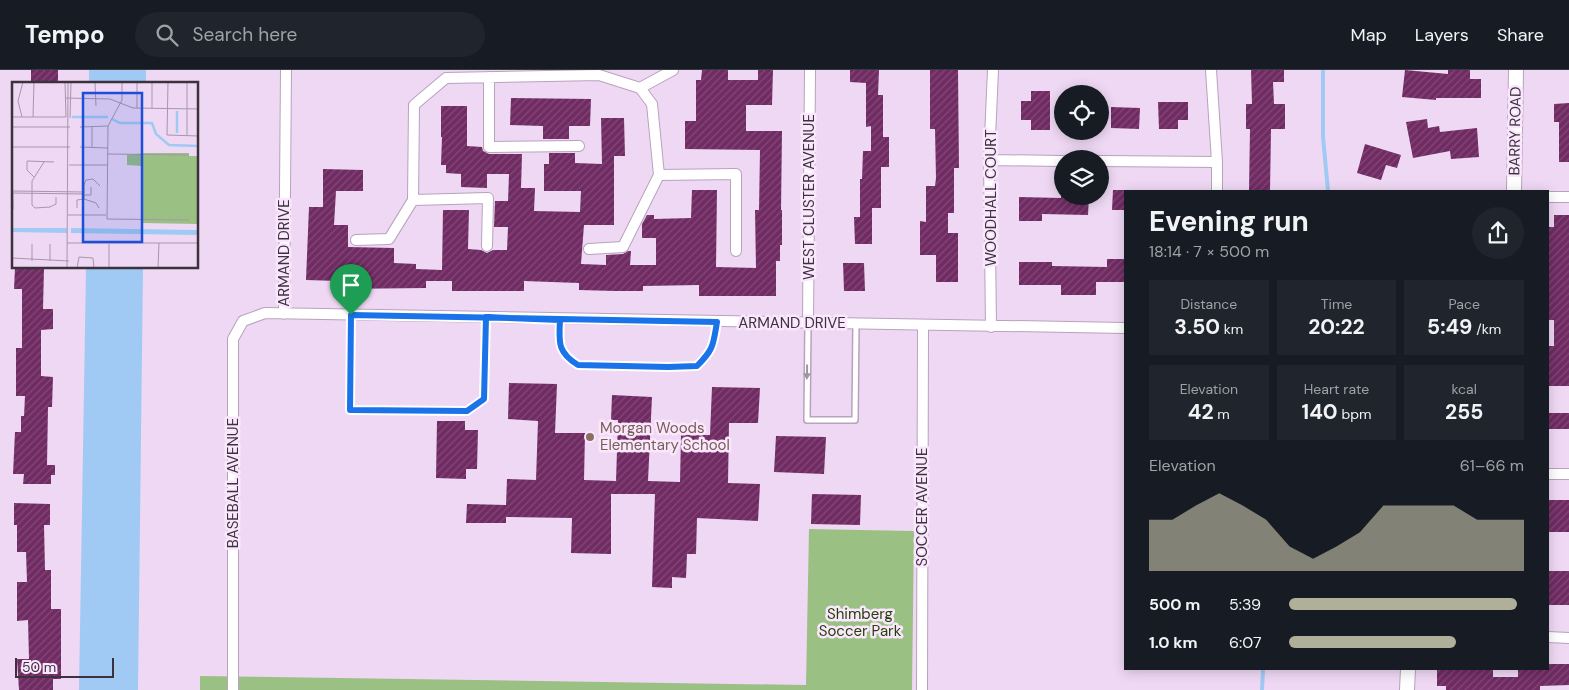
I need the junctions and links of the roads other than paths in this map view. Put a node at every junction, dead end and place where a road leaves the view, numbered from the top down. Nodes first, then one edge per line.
1 (286, 70) edge
2 (673, 70) edge
3 (810, 70) edge
4 (993, 70) edge
5 (1211, 70) edge
6 (1516, 70) edge
7 (599, 72) edge
8 (528, 73) edge
9 (446, 74) edge
10 (507, 74) edge
11 (489, 77) junction
12 (640, 88) junction
13 (579, 146) dead end
14 (989, 160) junction
15 (1054, 161) edge
16 (1109, 161) edge
17 (1217, 162) junction
18 (659, 175) junction
19 (1217, 190) edge
20 (1514, 190) edge
21 (1549, 197) edge
22 (1569, 197) edge
23 (413, 200) junction
24 (356, 240) dead end
25 (487, 246) dead end
26 (589, 248) dead end
27 (736, 251) dead end
28 (284, 314) junction
29 (351, 315) junction
30 (486, 317) junction
31 (560, 320) junction
32 (717, 322) junction
33 (808, 323) junction
34 (856, 323) junction
35 (923, 325) junction
36 (991, 327) junction
37 (1124, 328) edge
38 (1549, 474) edge
39 (1569, 474) edge
40 (1549, 637) edge
41 (1569, 638) edge
42 (1408, 670) edge
43 (233, 690) edge
44 (922, 690) edge
45 (1407, 690) edge

1 - 28 street, ARMAND DRIVE
2 - 12 street
3 - 33 street, WEST CLUSTER AVENUE
4 - 14 street, WOODHALL COURT
5 - 17 street
6 - 20 street, BARRY ROAD
7 - 8 street
7 - 12 street
8 - 10 street
9 - 11 street
9 - 23 street
10 - 11 street
11 - 13 street
12 - 18 street
14 - 15 street
14 - 36 street, WOODHALL COURT
16 - 17 street
17 - 19 street
18 - 26 street
18 - 27 street
21 - 22 street
23 - 24 street
23 - 25 street
28 - 29 street, ARMAND DRIVE
28 - 43 street, BASEBALL AVENUE
29 - 30 street, ARMAND DRIVE
29 - 30 lane
30 - 31 street, ARMAND DRIVE
31 - 32 street, ARMAND DRIVE
31 - 32 lane
32 - 33 street, ARMAND DRIVE
33 - 34 street, ARMAND DRIVE
33 -> 34 lane
34 - 35 street, ARMAND DRIVE
35 - 36 street, ARMAND DRIVE
35 - 44 street, SOCCER AVENUE
36 - 37 street, ARMAND DRIVE
38 - 39 street
40 - 41 street
42 - 45 street

